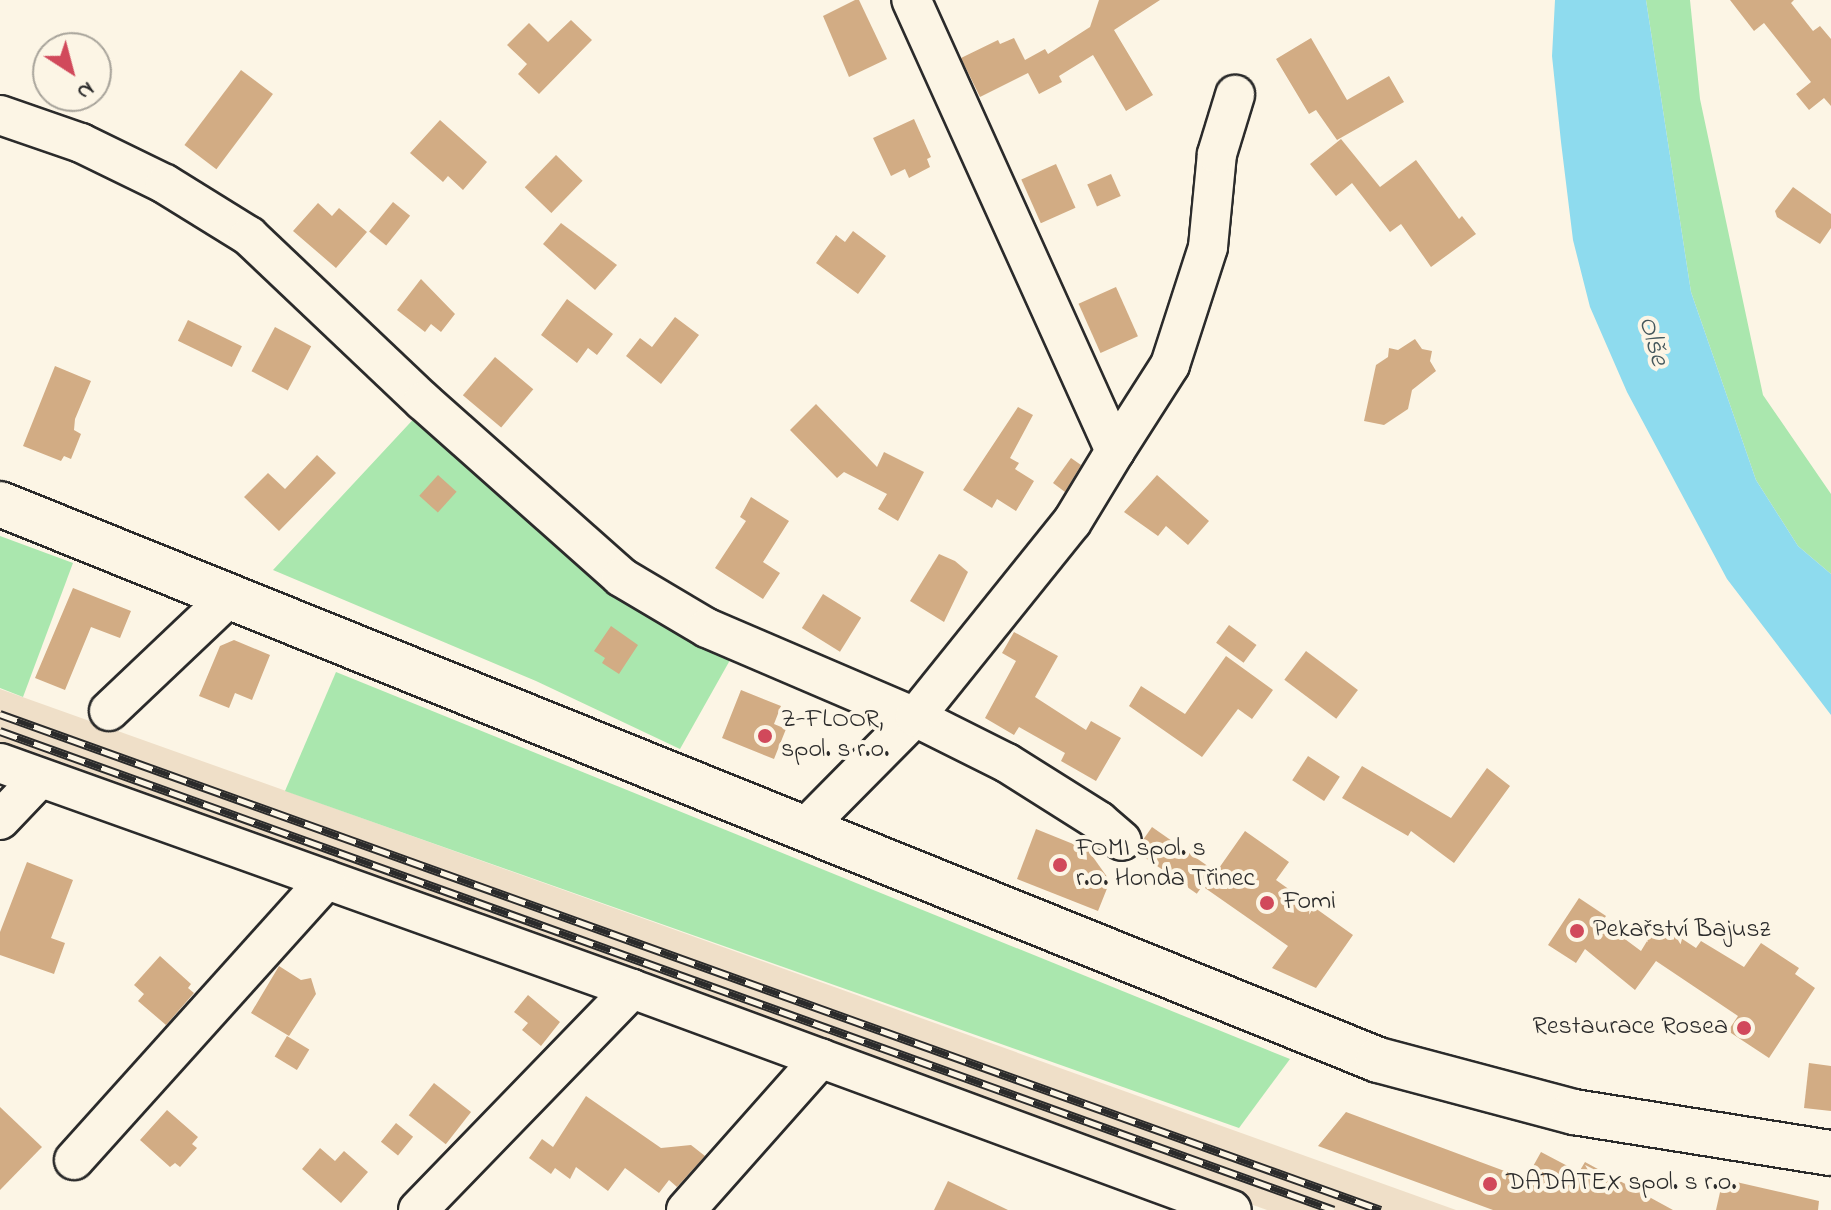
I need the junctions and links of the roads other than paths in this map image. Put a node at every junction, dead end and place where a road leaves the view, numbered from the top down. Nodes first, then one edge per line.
1 (911, 0) edge
2 (1235, 95) dead end
3 (0, 115) edge
4 (1115, 451) junction
5 (0, 504) edge
6 (230, 596) junction
7 (109, 711) dead end
8 (915, 717) junction
9 (0, 763) edge
10 (40, 778) junction
11 (0, 820) edge
12 (804, 829) junction
13 (1122, 841) dead end
14 (326, 880) junction
15 (632, 989) junction
16 (821, 1058) junction
17 (1831, 1153) edge
18 (74, 1160) dead end
19 (1165, 1199) edge
20 (418, 1210) edge
21 (686, 1210) edge
22 (1232, 1210) edge

1 - 4 street
2 - 4 street
3 - 8 street
4 - 8 street
5 - 6 main road
6 - 7 street
6 - 12 main road
8 - 12 street
8 - 13 street
9 - 10 street
10 - 11 street
10 - 14 street
12 - 17 main road
14 - 15 street
14 - 18 street
15 - 16 street
15 - 20 street
16 - 19 street
16 - 21 street
19 - 22 street

